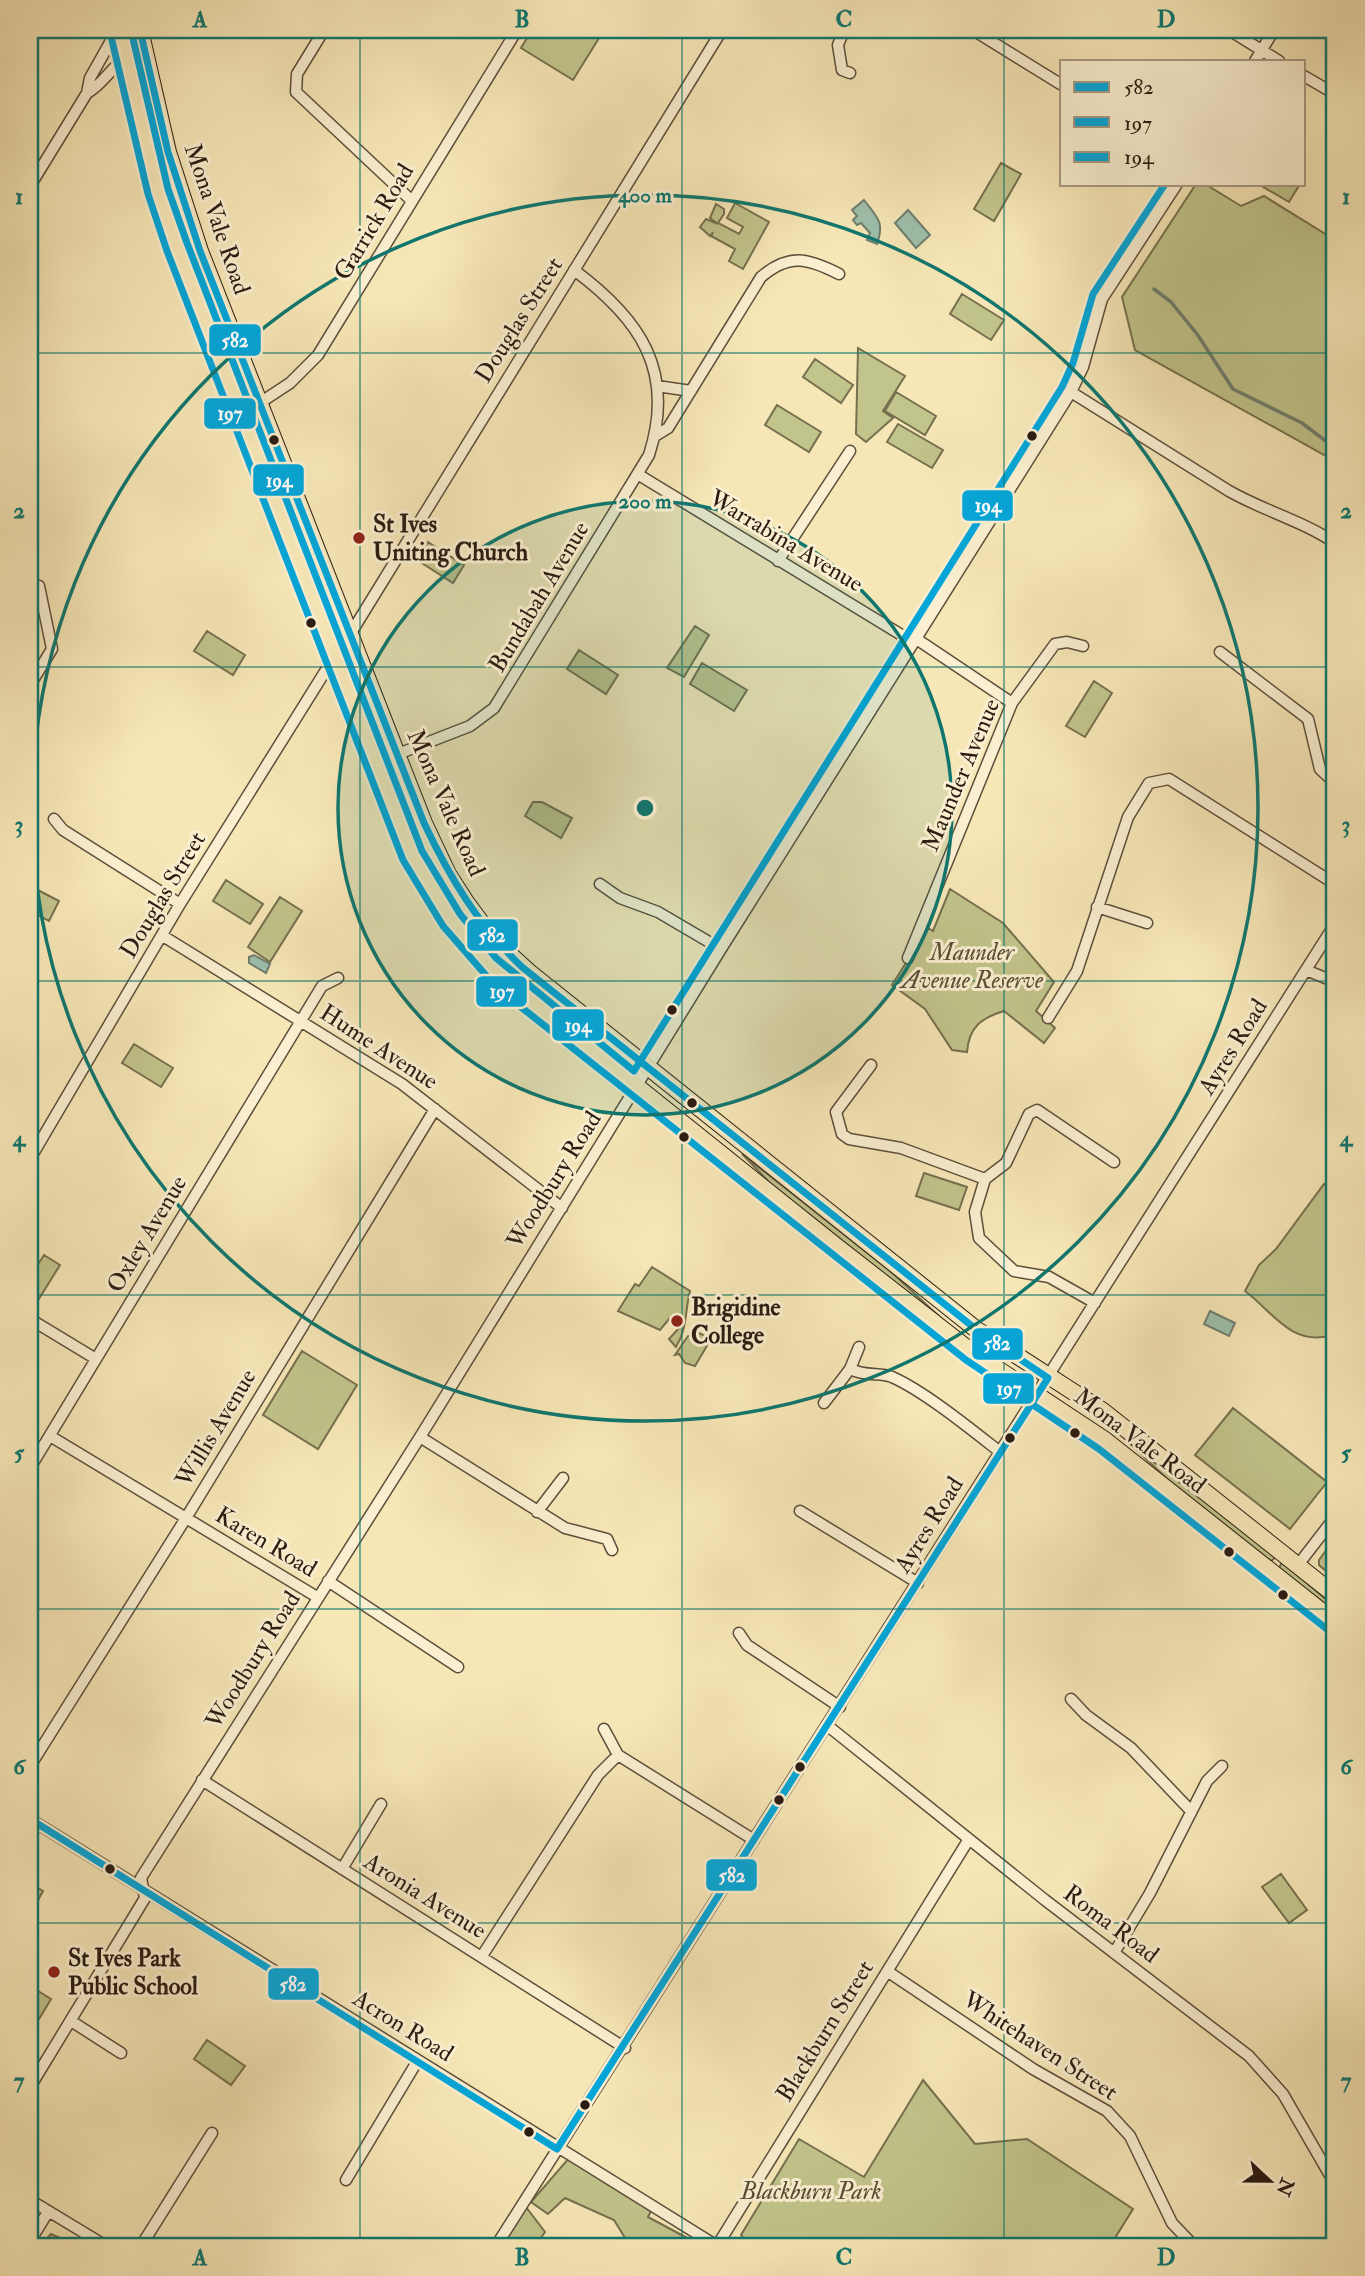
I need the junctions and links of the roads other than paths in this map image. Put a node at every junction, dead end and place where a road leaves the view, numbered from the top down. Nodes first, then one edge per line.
1 (118, 30) edge
2 (140, 30) edge
3 (324, 30) edge
4 (517, 30) edge
5 (722, 30) edge
6 (844, 30) edge
7 (973, 30) edge
8 (1229, 30) edge
9 (1274, 30) edge
10 (1262, 50) junction
11 (127, 58) junction
12 (1256, 60) edge
13 (1277, 60) edge
14 (850, 73) dead end
15 (1306, 77) edge
16 (1060, 84) edge
17 (87, 93) junction
18 (1335, 94) edge
19 (1176, 186) edge
20 (30, 187) edge
21 (412, 201) junction
22 (574, 270) junction
23 (839, 274) dead end
24 (657, 386) junction
25 (691, 391) junction
26 (1071, 392) junction
27 (261, 404) junction
28 (243, 414) junction
29 (655, 436) junction
30 (850, 450) dead end
31 (639, 475) junction
32 (1335, 543) edge
33 (778, 561) junction
34 (39, 586) dead end
35 (351, 633) junction
36 (914, 640) junction
37 (1083, 646) dead end
38 (1220, 652) dead end
39 (336, 654) junction
40 (30, 685) edge
41 (1012, 702) junction
42 (398, 754) junction
43 (1335, 783) edge
44 (54, 819) dead end
45 (600, 884) dead end
46 (1335, 884) edge
47 (180, 904) junction
48 (1097, 907) junction
49 (1147, 923) dead end
50 (1335, 924) edge
51 (163, 936) junction
52 (721, 949) junction
53 (908, 958) dead end
54 (1306, 970) junction
55 (338, 978) dead end
56 (1335, 982) edge
57 (1048, 1018) dead end
58 (300, 1021) junction
59 (871, 1065) dead end
60 (648, 1070) junction
61 (636, 1087) junction
62 (435, 1109) junction
63 (30, 1159) edge
64 (1115, 1162) dead end
65 (985, 1179) junction
66 (562, 1208) junction
67 (1095, 1303) junction
68 (30, 1319) edge
69 (859, 1347) dead end
70 (96, 1359) junction
71 (850, 1369) junction
72 (1048, 1378) junction
73 (1037, 1395) junction
74 (824, 1403) dead end
75 (50, 1436) junction
76 (420, 1437) junction
77 (1000, 1452) junction
78 (30, 1468) edge
79 (563, 1478) dead end
80 (800, 1511) dead end
81 (537, 1512) junction
82 (1335, 1517) edge
83 (186, 1518) junction
84 (612, 1550) dead end
85 (1298, 1565) junction
86 (328, 1581) junction
87 (918, 1583) junction
88 (1335, 1595) edge
89 (317, 1597) junction
90 (1335, 1622) edge
91 (739, 1633) dead end
92 (458, 1667) dead end
93 (1071, 1699) dead end
94 (840, 1706) junction
95 (828, 1726) junction
96 (604, 1729) dead end
97 (618, 1755) junction
98 (30, 1766) edge
99 (1222, 1766) dead end
100 (202, 1780) junction
101 (381, 1804) dead end
102 (1191, 1811) junction
103 (30, 1819) edge
104 (968, 1839) junction
105 (754, 1840) junction
106 (342, 1869) junction
107 (144, 1889) junction
108 (1114, 1953) junction
109 (482, 1956) junction
110 (887, 1970) junction
111 (71, 2021) junction
112 (625, 2048) junction
113 (121, 2053) dead end
114 (418, 2060) junction
115 (30, 2087) edge
116 (212, 2133) dead end
117 (557, 2149) junction
118 (346, 2180) dead end
119 (1335, 2184) edge
120 (30, 2200) edge
121 (48, 2212) junction
122 (30, 2241) edge
123 (106, 2246) edge
124 (141, 2246) edge
125 (496, 2246) edge
126 (717, 2246) edge
127 (1195, 2246) edge

1 - 11 highway, Mona Vale Road
1 - 17 street
2 - 27 highway, Mona Vale Road
3 - 21 street
4 - 21 street, Garrick Road
5 - 22 street, Douglas Street
6 - 14 street
7 - 16 street
8 - 10 street
9 - 10 street
10 - 12 street
10 - 13 street
11 - 17 street
11 - 28 highway, Mona Vale Road
15 - 18 street
17 - 20 street
19 - 26 street, Woodbury Road
21 - 27 street, Garrick Road
22 - 24 street
22 - 35 street, Douglas Street
23 - 25 street, Bundabah Avenue
24 - 25 street
24 - 29 street
25 - 29 street, Bundabah Avenue
26 - 32 street
26 - 36 street, Woodbury Road
27 - 28 street, Garrick Road
27 - 35 highway, Mona Vale Road
28 - 39 highway, Mona Vale Road
29 - 31 street, Bundabah Avenue
30 - 33 street
31 - 33 street, Warrabina Avenue
31 - 42 street, Bundabah Avenue
33 - 36 street, Warrabina Avenue
34 - 40 street
35 - 42 highway, Mona Vale Road
36 - 41 street, Warrabina Avenue
36 - 52 street, Woodbury Road
37 - 41 street, Maunder Avenue
38 - 43 street
39 - 47 street, Douglas Street
39 - 61 highway, Mona Vale Road
41 - 53 street, Maunder Avenue
42 - 60 highway, Mona Vale Road
44 - 47 street
45 - 52 street
46 - 48 street
47 - 51 street, Douglas Street
48 - 49 street
48 - 57 street
50 - 54 street, Ayres Road
51 - 58 street, Hume Avenue
51 - 63 street, Douglas Street
52 - 60 street, Woodbury Road
54 - 56 street
54 - 67 street, Ayres Road
55 - 58 street, Oxley Avenue
58 - 62 street, Hume Avenue
58 - 70 street, Oxley Avenue
59 - 65 street
60 - 61 street, Woodbury Road
60 - 72 highway, Mona Vale Road
61 - 66 street, Woodbury Road
61 - 73 highway, Mona Vale Road
62 - 66 street, Hume Avenue
62 - 83 street, Willis Avenue
64 - 65 street
65 - 67 street
66 - 76 street, Woodbury Road
67 - 72 street, Ayres Road
68 - 70 street
69 - 71 street
70 - 75 street, Oxley Avenue
71 - 74 street
71 - 77 street
72 - 73 street, Ayres Road
72 - 85 highway, Mona Vale Road
73 - 77 street, Ayres Road
73 - 90 highway, Mona Vale Road
75 - 78 street, Oxley Avenue
75 - 83 street, Karen Road
76 - 81 street
76 - 86 street, Woodbury Road
77 - 87 street, Ayres Road
79 - 81 street
80 - 87 street
81 - 84 street
82 - 85 street
83 - 89 street, Karen Road
83 - 98 street, Willis Avenue
85 - 88 highway, Mona Vale Road
86 - 89 street, Woodbury Road
86 - 92 street
87 - 94 street, Ayres Road
89 - 100 street, Woodbury Road
91 - 94 street
93 - 102 street
94 - 95 street, Ayres Road
95 - 104 street, Roma Road
95 - 105 street, Ayres Road
96 - 97 street
97 - 105 street
97 - 109 street
99 - 102 street
100 - 106 street, Aronia Avenue
100 - 107 street, Woodbury Road
101 - 106 street
102 - 108 street
103 - 107 street, Acron Road
104 - 108 street, Roma Road
104 - 110 street, Blackburn Street
105 - 112 street, Ayres Road
106 - 109 street, Aronia Avenue
107 - 111 street, Woodbury Road
107 - 114 street, Acron Road
108 - 119 street, Roma Road
109 - 112 street, Aronia Avenue
110 - 126 street, Blackburn Street
110 - 127 street, Whitehaven Street
111 - 113 street
111 - 115 street, Woodbury Road
112 - 117 street, Ayres Road
114 - 117 street, Acron Road
114 - 118 street
116 - 124 street
117 - 125 street, Ayres Road
117 - 126 street, Acron Road
120 - 121 street
121 - 122 street
121 - 123 street

